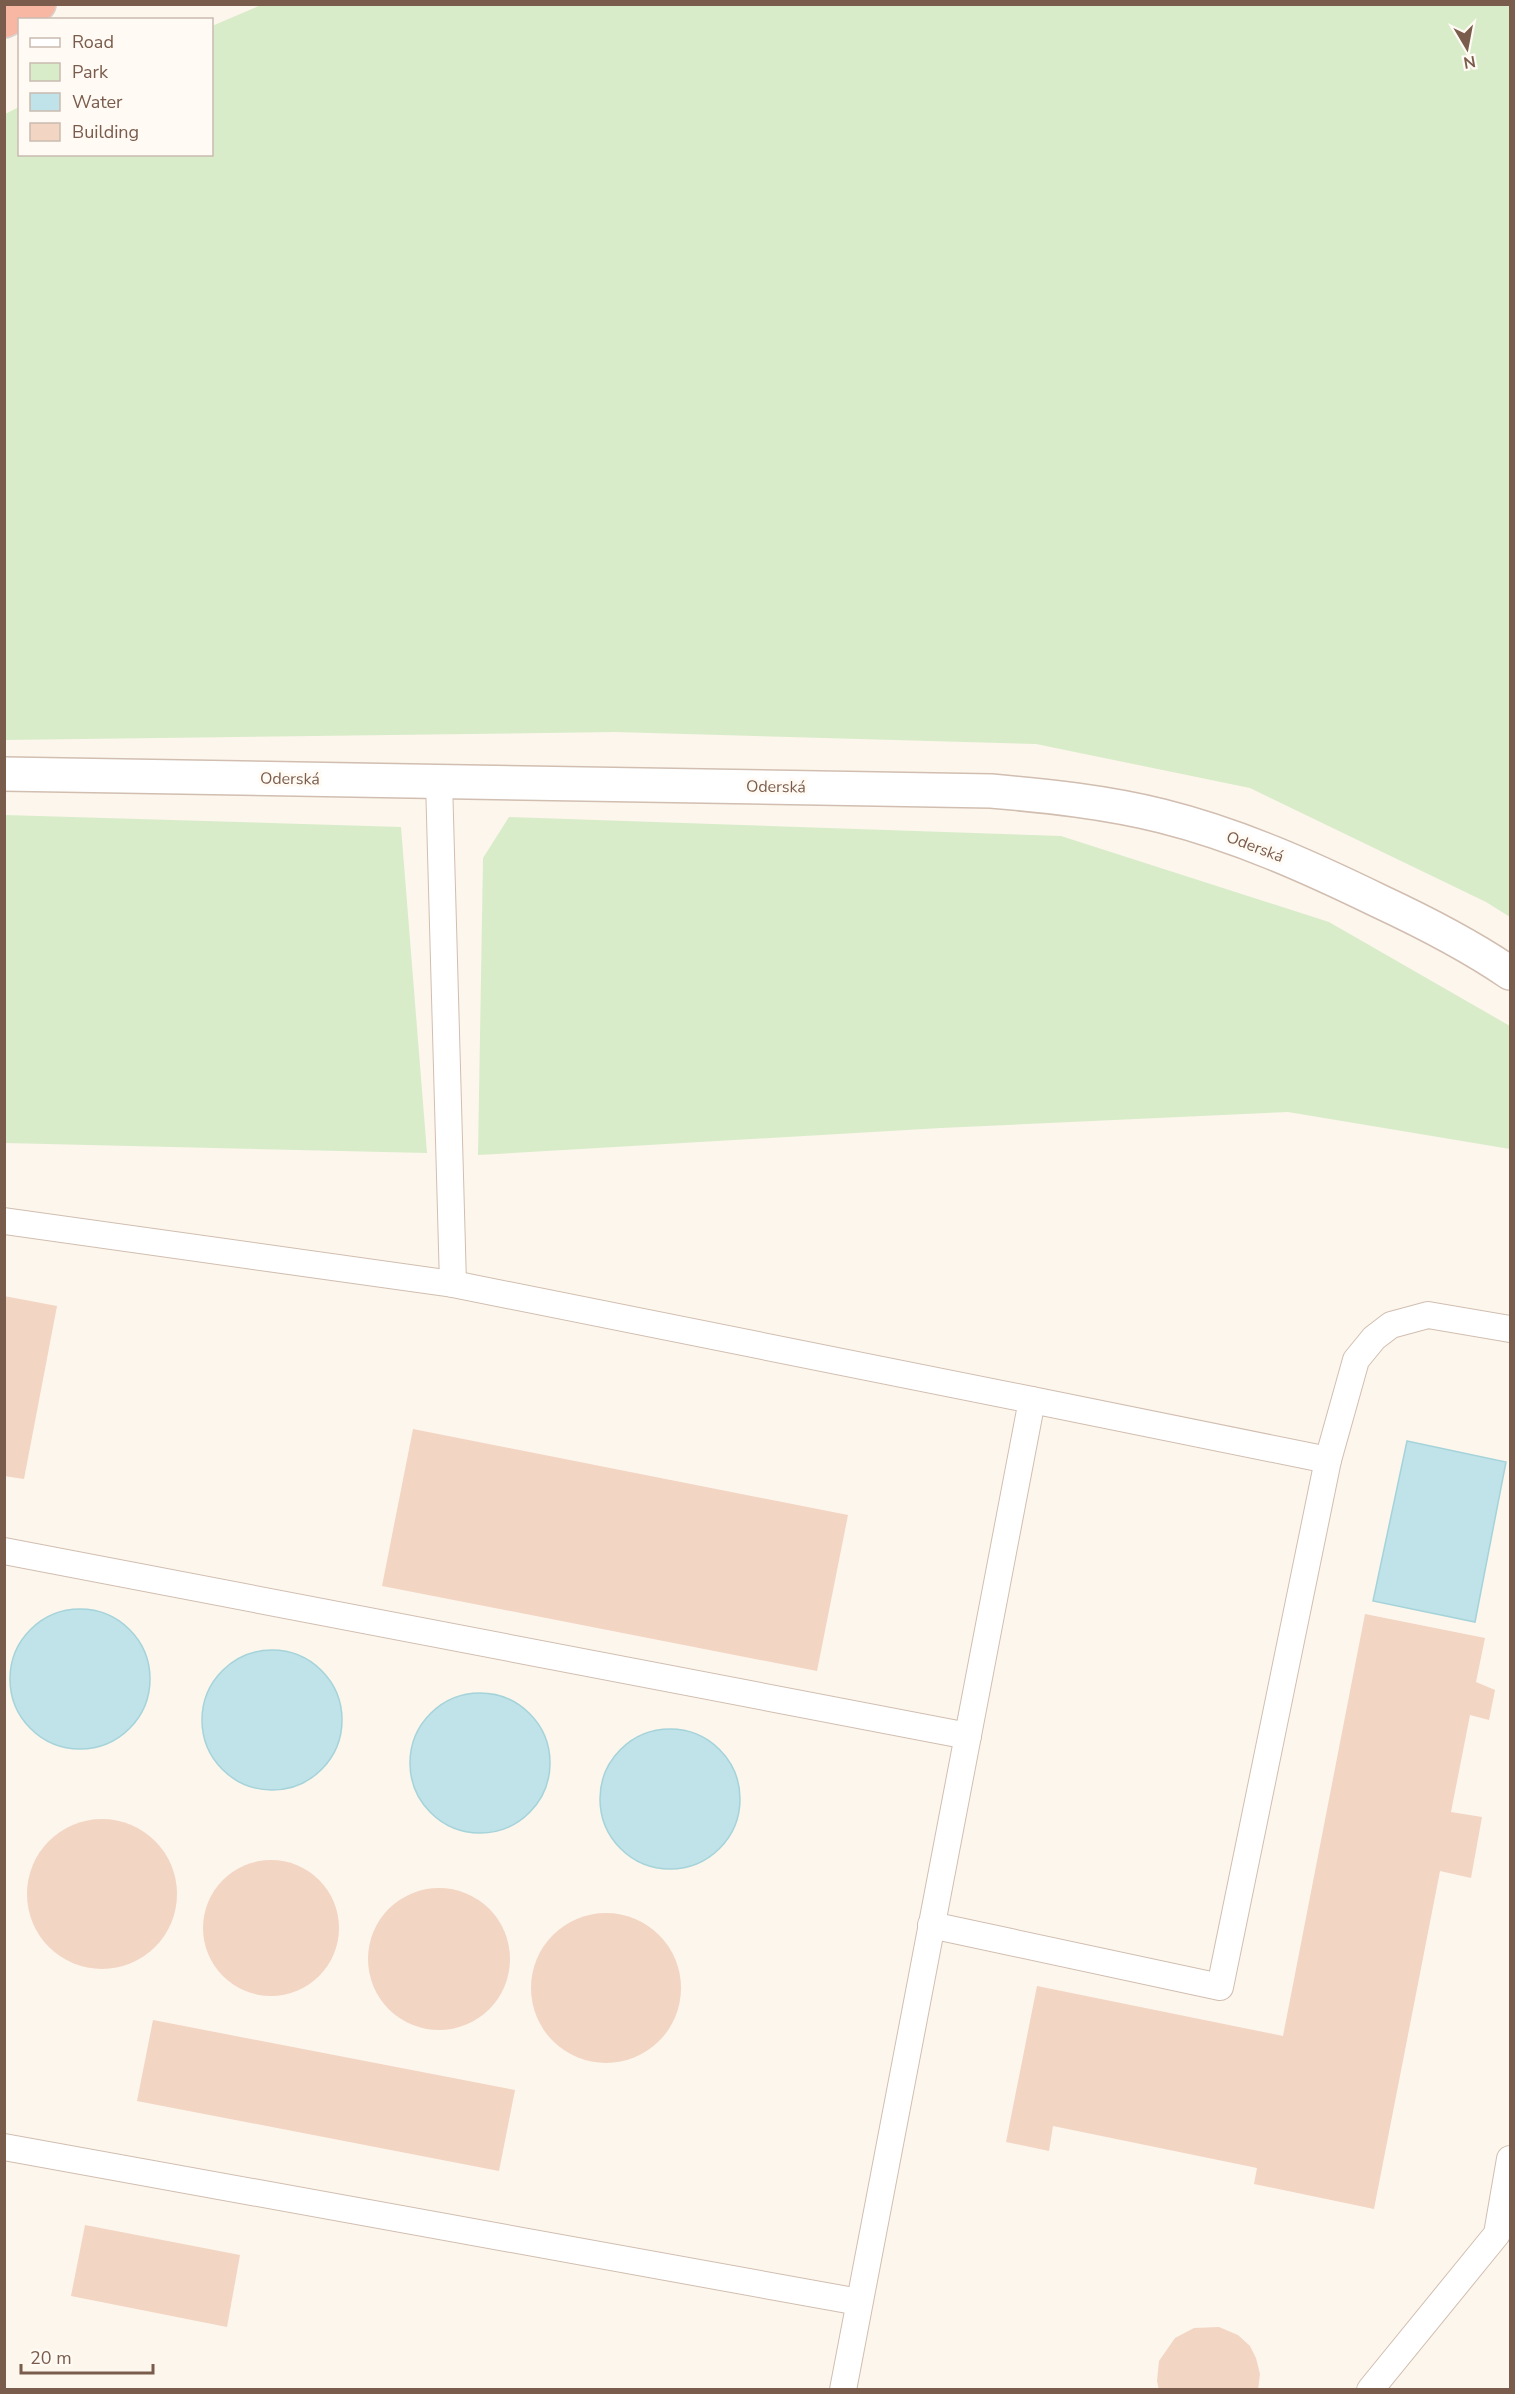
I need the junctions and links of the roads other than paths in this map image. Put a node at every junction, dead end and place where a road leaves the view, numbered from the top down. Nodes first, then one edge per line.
1 (39, 4) edge
2 (4, 21) edge
3 (4, 774) edge
4 (439, 781) junction
5 (1510, 973) edge
6 (4, 1221) edge
7 (453, 1284) junction
8 (1510, 1329) edge
9 (1032, 1400) junction
10 (1328, 1460) junction
11 (4, 1551) edge
12 (968, 1736) junction
13 (931, 1925) junction
14 (4, 2147) edge
15 (1510, 2159) edge
16 (859, 2302) junction
17 (843, 2390) edge
18 (1370, 2390) edge

1 - 2 highway
3 - 4 street, Oderská
4 - 5 street, Oderská
4 - 7 lane
6 - 7 lane
7 - 9 lane
8 - 10 lane
9 - 10 lane
9 - 12 lane
10 - 13 lane
11 - 12 lane
12 - 13 lane
13 - 16 lane
14 - 16 lane
15 - 18 lane
16 - 17 lane

